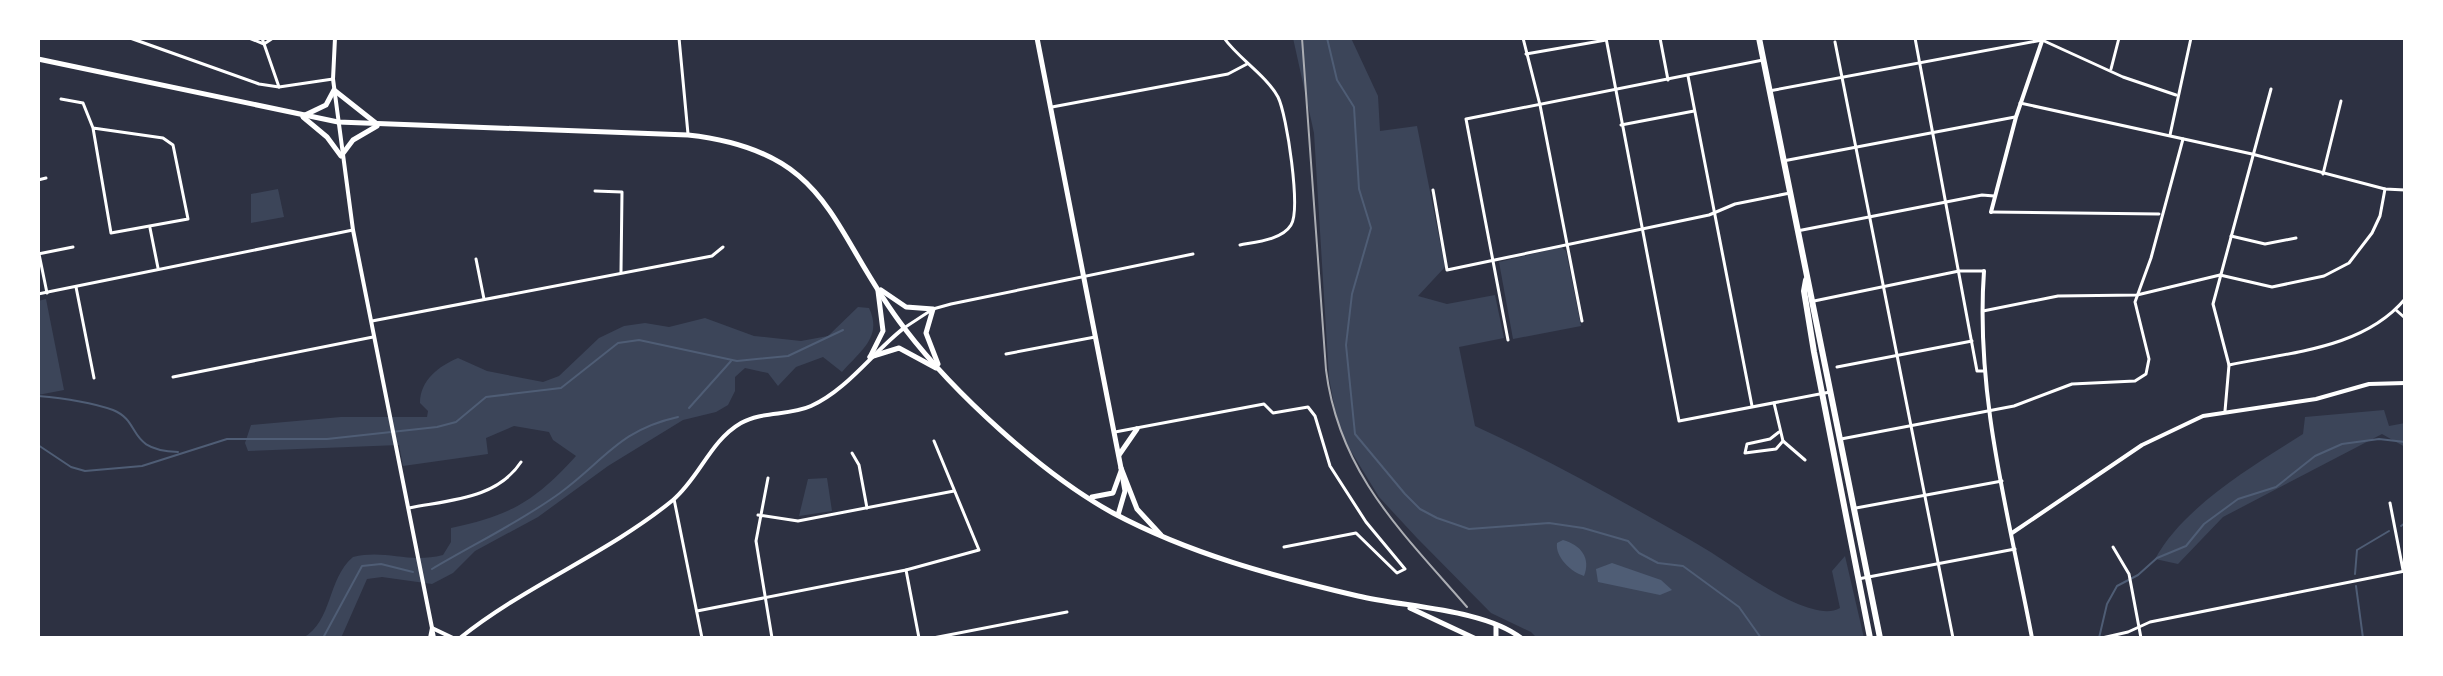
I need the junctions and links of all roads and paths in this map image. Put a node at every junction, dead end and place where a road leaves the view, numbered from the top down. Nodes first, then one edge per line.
1 (130, 38) edge
2 (249, 38) edge
3 (262, 38) edge
4 (273, 38) edge
5 (335, 38) edge
6 (679, 38) edge
7 (1037, 38) edge
8 (1224, 38) edge
9 (1523, 38) edge
10 (1660, 38) edge
11 (1759, 38) edge
12 (1915, 38) edge
13 (2119, 38) edge
14 (2191, 38) edge
15 (1606, 39) edge
16 (2042, 39) edge
17 (1835, 42) dead end
18 (264, 44) junction
19 (1526, 54) junction
20 (38, 59) edge
21 (1763, 60) junction
22 (1919, 62) junction
23 (1247, 64) junction
24 (2111, 69) junction
25 (1688, 76) junction
26 (1842, 77) junction
27 (333, 79) junction
28 (1668, 80) junction
29 (279, 87) junction
30 (2271, 89) dead end
31 (334, 90) junction
32 (1615, 90) junction
33 (1769, 91) junction
34 (2176, 95) junction
35 (61, 99) dead end
36 (2341, 101) dead end
37 (2020, 103) junction
38 (1540, 105) junction
39 (1050, 107) junction
40 (1694, 111) junction
41 (302, 116) junction
42 (2016, 117) junction
43 (338, 122) junction
44 (379, 125) junction
45 (1621, 125) junction
46 (93, 128) junction
47 (1932, 133) junction
48 (688, 135) junction
49 (2170, 135) junction
50 (2183, 139) junction
51 (1856, 147) junction
52 (2252, 154) junction
53 (341, 156) junction
54 (1783, 161) junction
55 (2323, 174) junction
56 (46, 178) dead end
57 (38, 180) edge
58 (2385, 189) junction
59 (1433, 190) dead end
60 (2405, 190) edge
61 (595, 191) dead end
62 (1790, 193) junction
63 (1994, 196) junction
64 (1946, 202) junction
65 (1713, 211) junction
66 (1991, 212) joint
67 (2161, 214) junction
68 (1870, 217) junction
69 (150, 228) junction
70 (1641, 228) junction
71 (353, 230) junction
72 (1797, 231) junction
73 (2231, 236) junction
74 (2296, 238) dead end
75 (1566, 242) junction
76 (1240, 245) dead end
77 (73, 247) dead end
78 (723, 247) dead end
79 (39, 254) edge
80 (1193, 254) dead end
81 (1494, 258) junction
82 (476, 259) dead end
83 (158, 269) junction
84 (1959, 271) junction
85 (1984, 271) joint
86 (621, 273) junction
87 (2220, 275) junction
88 (1083, 276) junction
89 (76, 287) junction
90 (877, 287) junction
91 (1884, 287) junction
92 (47, 293) junction
93 (38, 294) edge
94 (2137, 295) junction
95 (484, 299) junction
96 (2405, 299) edge
97 (1810, 302) junction
98 (933, 309) junction
99 (2396, 310) junction
100 (1981, 311) junction
101 (2405, 318) edge
102 (372, 321) junction
103 (1582, 321) dead end
104 (904, 328) junction
105 (375, 337) junction
106 (1095, 337) junction
107 (1508, 340) dead end
108 (1972, 341) junction
109 (1006, 354) dead end
110 (1898, 355) junction
111 (870, 357) junction
112 (2229, 365) junction
113 (1837, 367) dead end
114 (941, 370) junction
115 (1984, 371) junction
116 (173, 377) dead end
117 (94, 378) dead end
118 (2405, 383) edge
119 (1831, 391) junction
120 (1822, 393) junction
121 (1774, 403) junction
122 (1752, 408) junction
123 (1987, 411) junction
124 (2225, 411) junction
125 (1911, 426) junction
126 (1137, 429) junction
127 (1779, 432) junction
128 (1114, 433) junction
129 (1841, 439) junction
130 (934, 441) dead end
131 (1783, 441) junction
132 (852, 453) dead end
133 (1119, 456) junction
134 (1805, 460) dead end
135 (521, 462) dead end
136 (1121, 468) junction
137 (768, 478) dead end
138 (2002, 481) junction
139 (954, 491) junction
140 (1925, 495) junction
141 (1087, 496) junction
142 (674, 499) junction
143 (2390, 503) dead end
144 (409, 508) junction
145 (867, 508) junction
146 (1854, 509) junction
147 (758, 515) junction
148 (1118, 515) junction
149 (2012, 533) junction
150 (1164, 539) junction
151 (1284, 547) dead end
152 (2113, 547) dead end
153 (2015, 549) junction
154 (1938, 564) junction
155 (906, 570) junction
156 (2404, 571) edge
157 (1868, 577) junction
158 (1858, 579) junction
159 (764, 598) junction
160 (1402, 605) junction
161 (697, 611) junction
162 (1067, 612) dead end
163 (1496, 625) junction
164 (2139, 627) junction
165 (432, 628) junction
166 (432, 638) edge
167 (453, 638) edge
168 (460, 638) edge
169 (702, 638) edge
170 (772, 638) edge
171 (919, 638) edge
172 (933, 638) edge
173 (1474, 638) edge
174 (1496, 638) edge
175 (1521, 638) edge
176 (1870, 638) edge
177 (1880, 638) edge
178 (1953, 638) edge
179 (2032, 638) edge
180 (2102, 638) edge
181 (2141, 638) edge

1 - 29 street
2 - 18 street
3 - 18 street
4 - 18 street
5 - 27 street
6 - 48 street
7 - 39 main road
8 - 23 street
9 - 19 street
10 - 28 street
11 - 21 highway
12 - 22 street
13 - 24 street
14 - 34 street
15 - 19 street
15 - 32 street
16 - 22 street
16 - 24 street
16 - 37 street
17 - 26 street
18 - 29 street
19 - 38 street
20 - 41 main road
21 - 25 street
21 - 33 highway
22 - 26 street
22 - 47 street
23 - 39 street
23 - 76 street
24 - 34 street
25 - 28 street
25 - 40 street
26 - 33 street
26 - 51 street
27 - 29 street
27 - 31 street
28 - 32 street
30 - 52 street
31 - 41 main road
31 - 43 street
31 - 44 main road
32 - 38 street
32 - 45 street
33 - 54 highway
34 - 49 street
35 - 46 street
36 - 55 street
37 - 42 street
37 - 49 street
38 - 75 street
38 - 81 street
39 - 88 main road
40 - 45 street
40 - 65 street
41 - 43 main road
41 - 53 main road
42 - 47 street
42 - 63 street
43 - 44 main road
43 - 53 street
44 - 48 main road
44 - 53 main road
45 - 70 street
46 - 69 street
46 - 69 street
47 - 51 street
47 - 64 street
48 - 90 main road
49 - 50 street
50 - 52 street
50 - 67 street
51 - 54 street
51 - 68 street
52 - 55 street
52 - 73 street
53 - 71 street
54 - 62 highway
55 - 58 street
56 - 57 street
58 - 60 street
58 - 87 street
59 - 81 street
61 - 86 street
62 - 65 street
62 - 72 highway
63 - 64 street
63 - 66 street
64 - 68 street
64 - 84 street
65 - 70 street
65 - 122 street
66 - 67 street
67 - 94 street
68 - 72 street
68 - 91 street
69 - 83 street
70 - 75 street
70 - 122 street
71 - 83 street
71 - 102 street
72 - 97 highway
73 - 74 street
73 - 87 street
75 - 81 street
75 - 103 street
77 - 79 street
78 - 86 street
79 - 92 street
80 - 88 street
81 - 107 street
82 - 95 street
83 - 89 street
84 - 85 street
84 - 91 street
84 - 108 street
85 - 100 street
86 - 95 street
87 - 94 street
87 - 112 street
88 - 98 street
88 - 106 main road
89 - 92 street
89 - 117 street
90 - 98 main road
90 - 104 main road
90 - 111 main road
91 - 97 street
91 - 110 street
92 - 93 street
94 - 100 street
94 - 123 street
95 - 102 street
96 - 99 street
97 - 119 highway
97 - 120 highway
98 - 104 street
98 - 114 main road
99 - 101 street
99 - 112 street
100 - 115 street
102 - 105 street
104 - 111 street
104 - 114 main road
105 - 116 street
105 - 144 street
106 - 109 street
106 - 128 main road
108 - 110 street
108 - 115 street
110 - 113 street
110 - 125 street
111 - 114 main road
111 - 142 street
112 - 124 street
114 - 141 main road
115 - 123 street
118 - 124 street
119 - 120 street
119 - 129 highway
120 - 121 street
120 - 158 highway
121 - 122 street
121 - 127 street
123 - 125 street
123 - 138 street
124 - 149 street
125 - 129 street
125 - 140 street
126 - 128 street
126 - 133 main road
126 - 151 street
127 - 131 street
127 - 131 street
128 - 133 main road
129 - 146 highway
130 - 139 street
131 - 134 street
132 - 145 street
133 - 136 main road
135 - 144 street
136 - 141 main road
136 - 148 main road
136 - 150 main road
137 - 147 street
138 - 140 street
138 - 149 street
139 - 145 street
139 - 155 street
140 - 146 street
140 - 154 street
141 - 148 main road
142 - 161 street
142 - 168 street
143 - 156 street
144 - 165 street
145 - 147 street
146 - 157 highway
147 - 159 street
148 - 150 main road
149 - 153 street
150 - 160 main road
152 - 164 street
153 - 154 street
153 - 179 street
154 - 157 street
154 - 178 street
155 - 159 street
155 - 171 street
156 - 164 street
157 - 158 street
157 - 177 highway
158 - 176 highway
159 - 161 street
159 - 170 street
160 - 163 main road
160 - 173 main road
161 - 169 street
162 - 172 street
163 - 174 main road
163 - 175 main road
164 - 180 street
164 - 181 street
165 - 166 street
165 - 167 street

